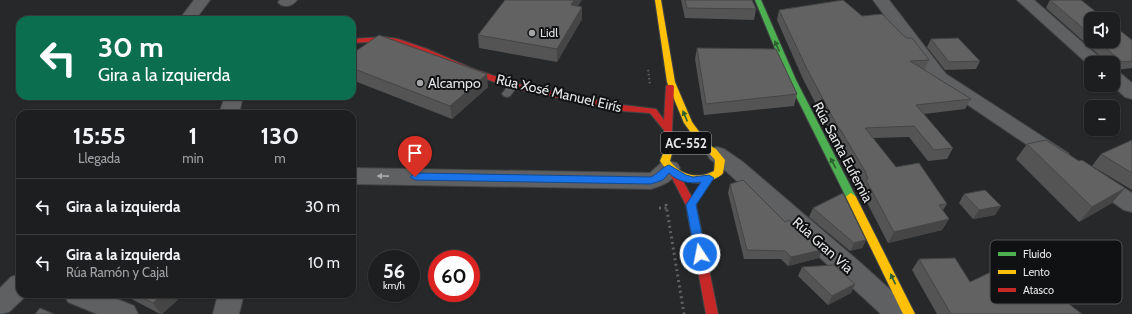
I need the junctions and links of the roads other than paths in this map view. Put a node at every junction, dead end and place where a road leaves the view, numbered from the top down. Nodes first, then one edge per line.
1 (202, 0) edge
2 (658, 0) edge
3 (758, 0) edge
4 (881, 0) edge
5 (1025, 0) edge
6 (190, 16) edge
7 (356, 41) edge
8 (1089, 56) edge
9 (1120, 82) edge
10 (513, 85) junction
11 (670, 88) junction
12 (1132, 92) edge
13 (507, 94) dead end
14 (233, 100) edge
15 (230, 110) edge
16 (654, 111) junction
17 (668, 130) junction
18 (671, 164) junction
19 (710, 168) junction
20 (356, 176) edge
21 (1132, 204) edge
22 (16, 289) edge
23 (87, 298) edge
24 (230, 298) edge
25 (0, 304) edge
26 (125, 314) edge
27 (226, 314) edge
28 (712, 314) edge
29 (899, 314) edge
30 (909, 314) edge

1 - 6 street
2 - 11 street, AC-552
30 -> 3 street, Rúa Santa Eufemia
4 - 21 street
5 - 8 street
7 - 10 street, Rúa Xosé Manuel Eirís
9 - 12 street
10 - 13 lane
10 - 16 street, Rúa Xosé Manuel Eirís
11 - 16 street
11 - 17 street, AC-552
19 -> 11 street, AC-552
14 - 15 street
16 - 17 street
17 - 18 street, AC-552
18 - 19 street, AC-552
18 - 19 street, AC-552
18 -> 20 street
18 - 28 street, AC-552
19 - 29 street, Rúa Gran Vía
22 - 25 street
23 - 26 street
24 - 27 street

